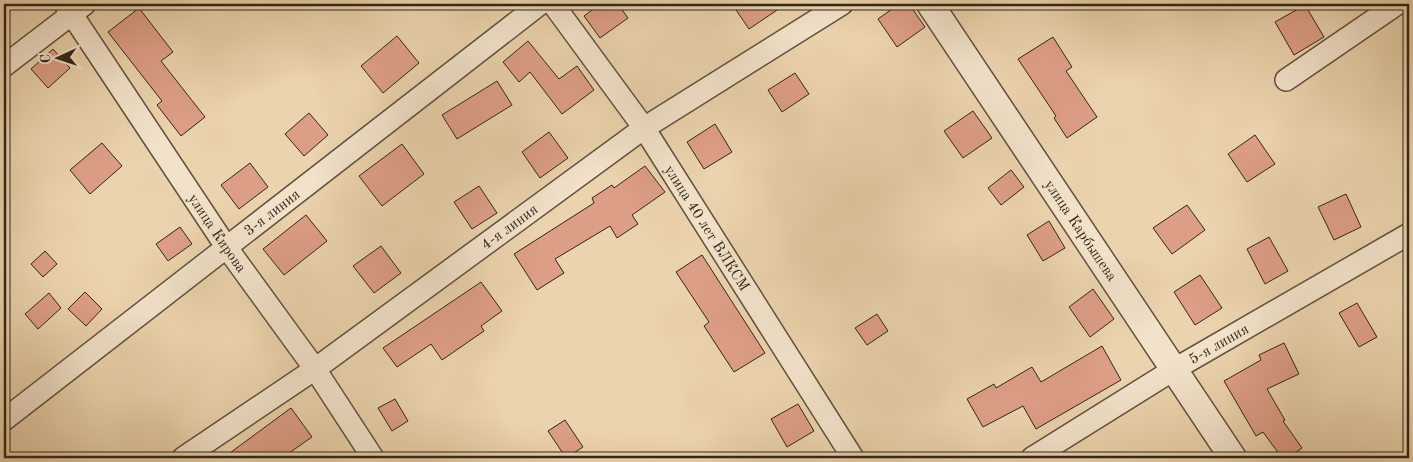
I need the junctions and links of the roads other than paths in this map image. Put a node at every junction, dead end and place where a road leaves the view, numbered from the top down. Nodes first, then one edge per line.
1 (540, 4) edge
2 (553, 4) edge
3 (842, 4) edge
4 (930, 4) edge
5 (1396, 4) edge
6 (74, 7) edge
7 (4, 66) edge
8 (1286, 80) dead end
9 (644, 128) junction
10 (1409, 234) edge
11 (227, 248) junction
12 (315, 369) junction
13 (1173, 370) junction
14 (4, 420) edge
15 (183, 458) edge
16 (374, 458) edge
17 (853, 458) edge
18 (1032, 458) edge
19 (1233, 458) edge

1 - 11 street, 3-я линия
2 - 9 street, улица 40 лет ВЛКСМ
3 - 9 street, 4-я линия
4 - 13 street, улица Карбышева
5 - 8 street
6 - 7 street
6 - 11 street, улица Кирова
9 - 12 street, 4-я линия
9 - 17 street, улица 40 лет ВЛКСМ
10 - 13 street, 5-я линия
11 - 12 street, улица Кирова
11 - 14 street, 3-я линия
12 - 15 street, 4-я линия
12 - 16 street, улица Кирова
13 - 18 street, 5-я линия
13 - 19 street, улица Карбышева

